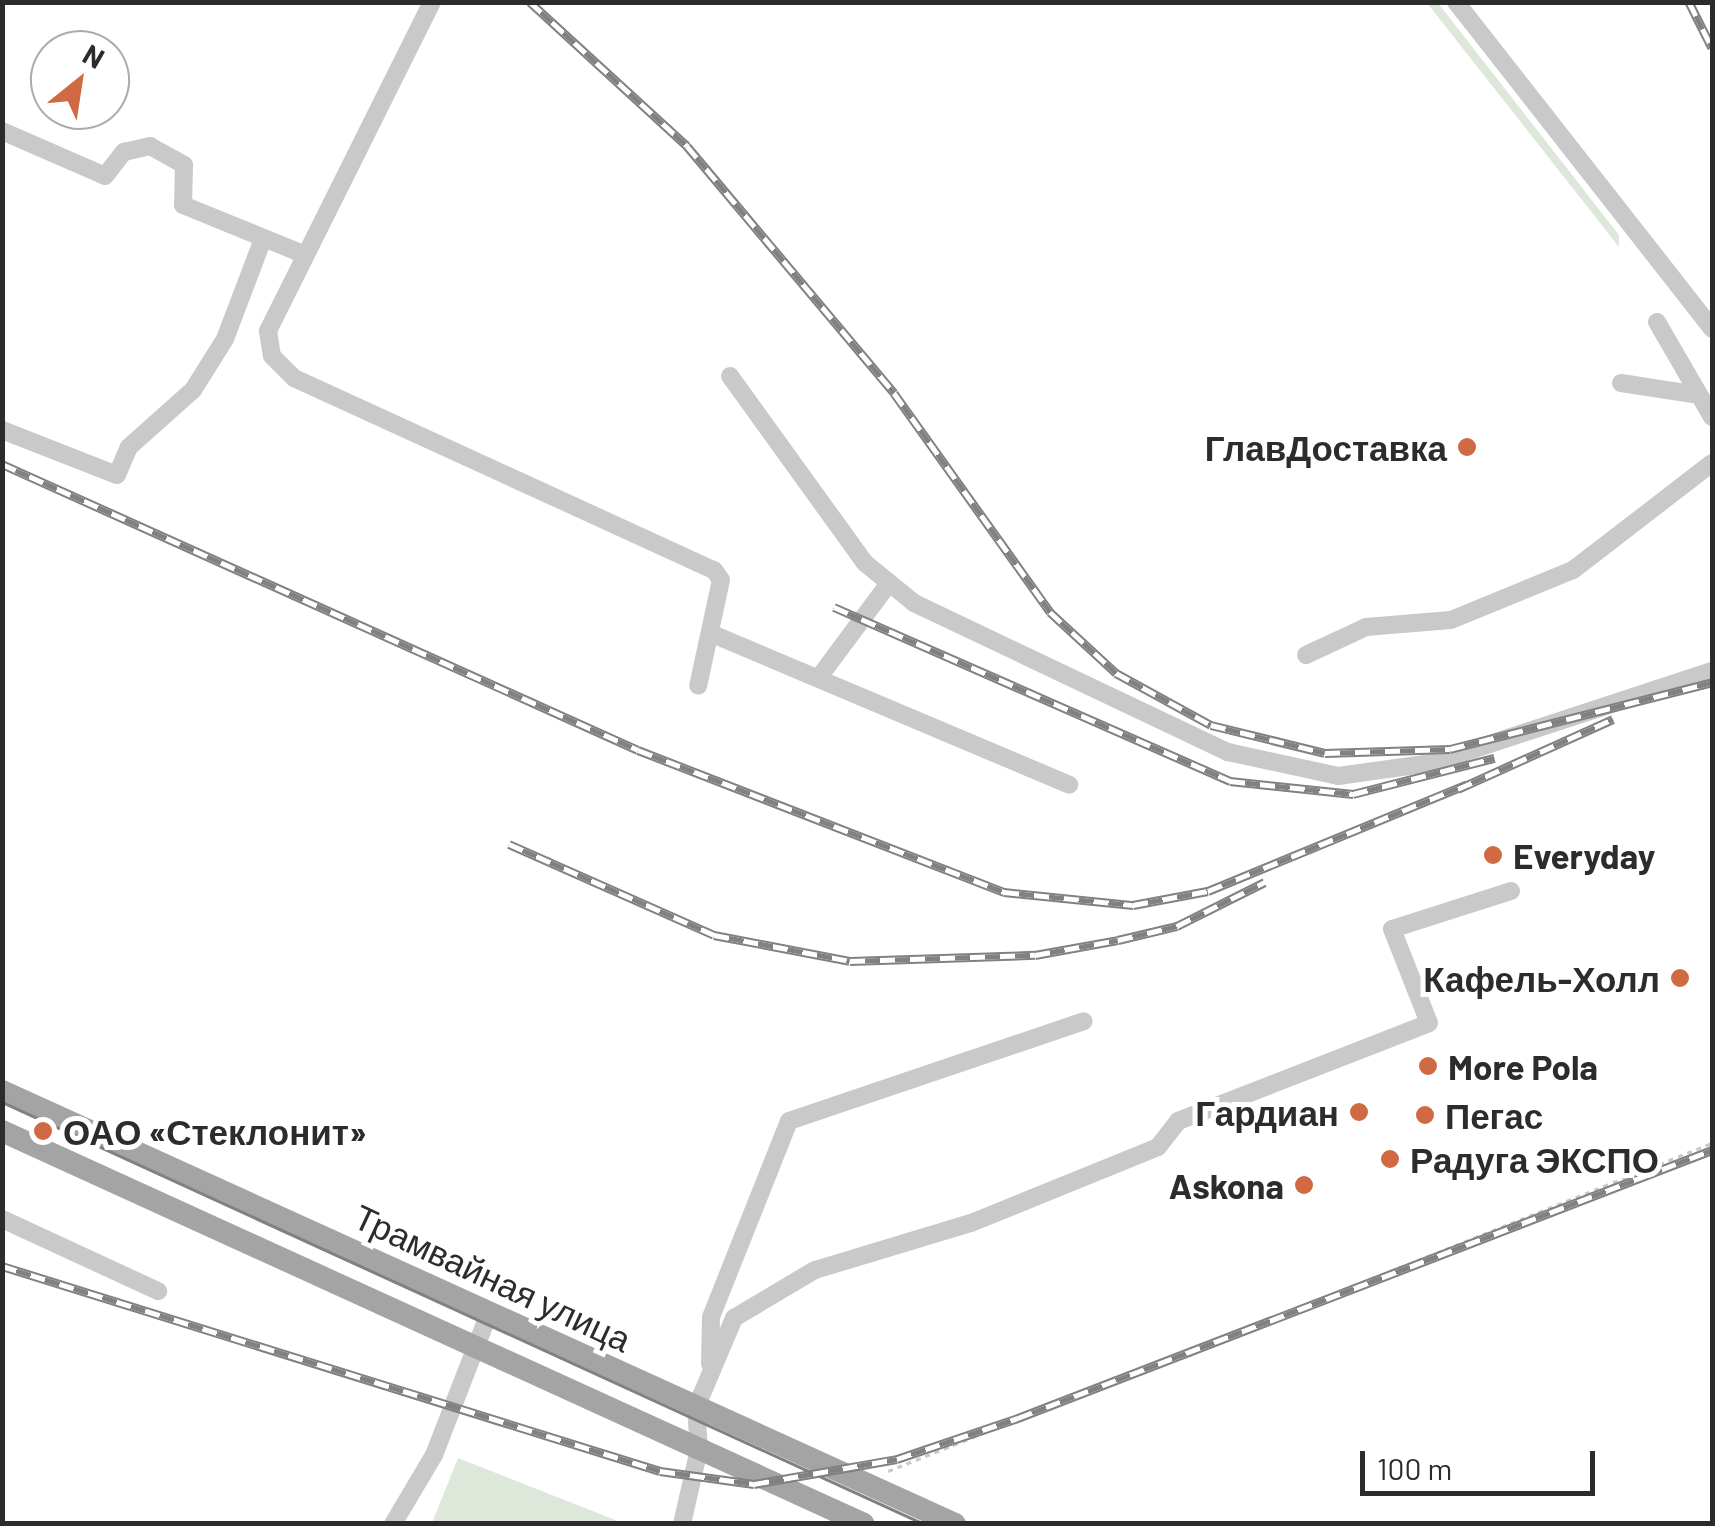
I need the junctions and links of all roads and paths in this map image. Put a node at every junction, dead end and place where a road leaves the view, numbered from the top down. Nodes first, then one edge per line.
1 (432, 2) edge
2 (1456, 2) edge
3 (2, 130) edge
4 (264, 239) junction
5 (304, 254) junction
6 (1657, 322) dead end
7 (1712, 328) edge
8 (730, 376) dead end
9 (1621, 382) dead end
10 (1693, 394) junction
11 (1712, 417) edge
12 (2, 430) edge
13 (1712, 464) edge
14 (889, 583) junction
15 (710, 633) junction
16 (1306, 655) dead end
17 (1712, 671) edge
18 (820, 676) junction
19 (698, 686) dead end
20 (1069, 785) dead end
21 (1512, 891) dead end
22 (1084, 1021) dead end
23 (2, 1091) edge
24 (2, 1131) edge
25 (1712, 1143) edge
26 (2, 1219) edge
27 (158, 1291) dead end
28 (489, 1313) junction
29 (478, 1348) junction
30 (710, 1375) junction
31 (696, 1408) junction
32 (699, 1449) junction
33 (875, 1488) junction
34 (397, 1521) edge
35 (682, 1524) edge
36 (864, 1524) edge
37 (955, 1524) edge

1 - 5 street
2 - 7 street
3 - 4 street
4 - 5 street
4 - 12 street
5 - 15 street
6 - 10 street
8 - 14 street
9 - 10 street
10 - 11 street
13 - 16 street
14 - 17 street
14 - 18 street
15 - 18 street
15 - 19 street
18 - 20 street
21 - 30 street
22 - 30 street
23 - 28 main road, Трамвайная улица
24 - 29 main road, Трамвайная улица
25 - 33 path
26 - 27 street
28 - 29 street
28 - 31 main road, Трамвайная улица
29 - 32 main road, Трамвайная улица
29 - 34 street
30 - 31 street
31 - 32 street
31 - 33 main road, Трамвайная улица
32 - 35 street
32 - 36 main road, Трамвайная улица
33 - 37 main road, Трамвайная улица

